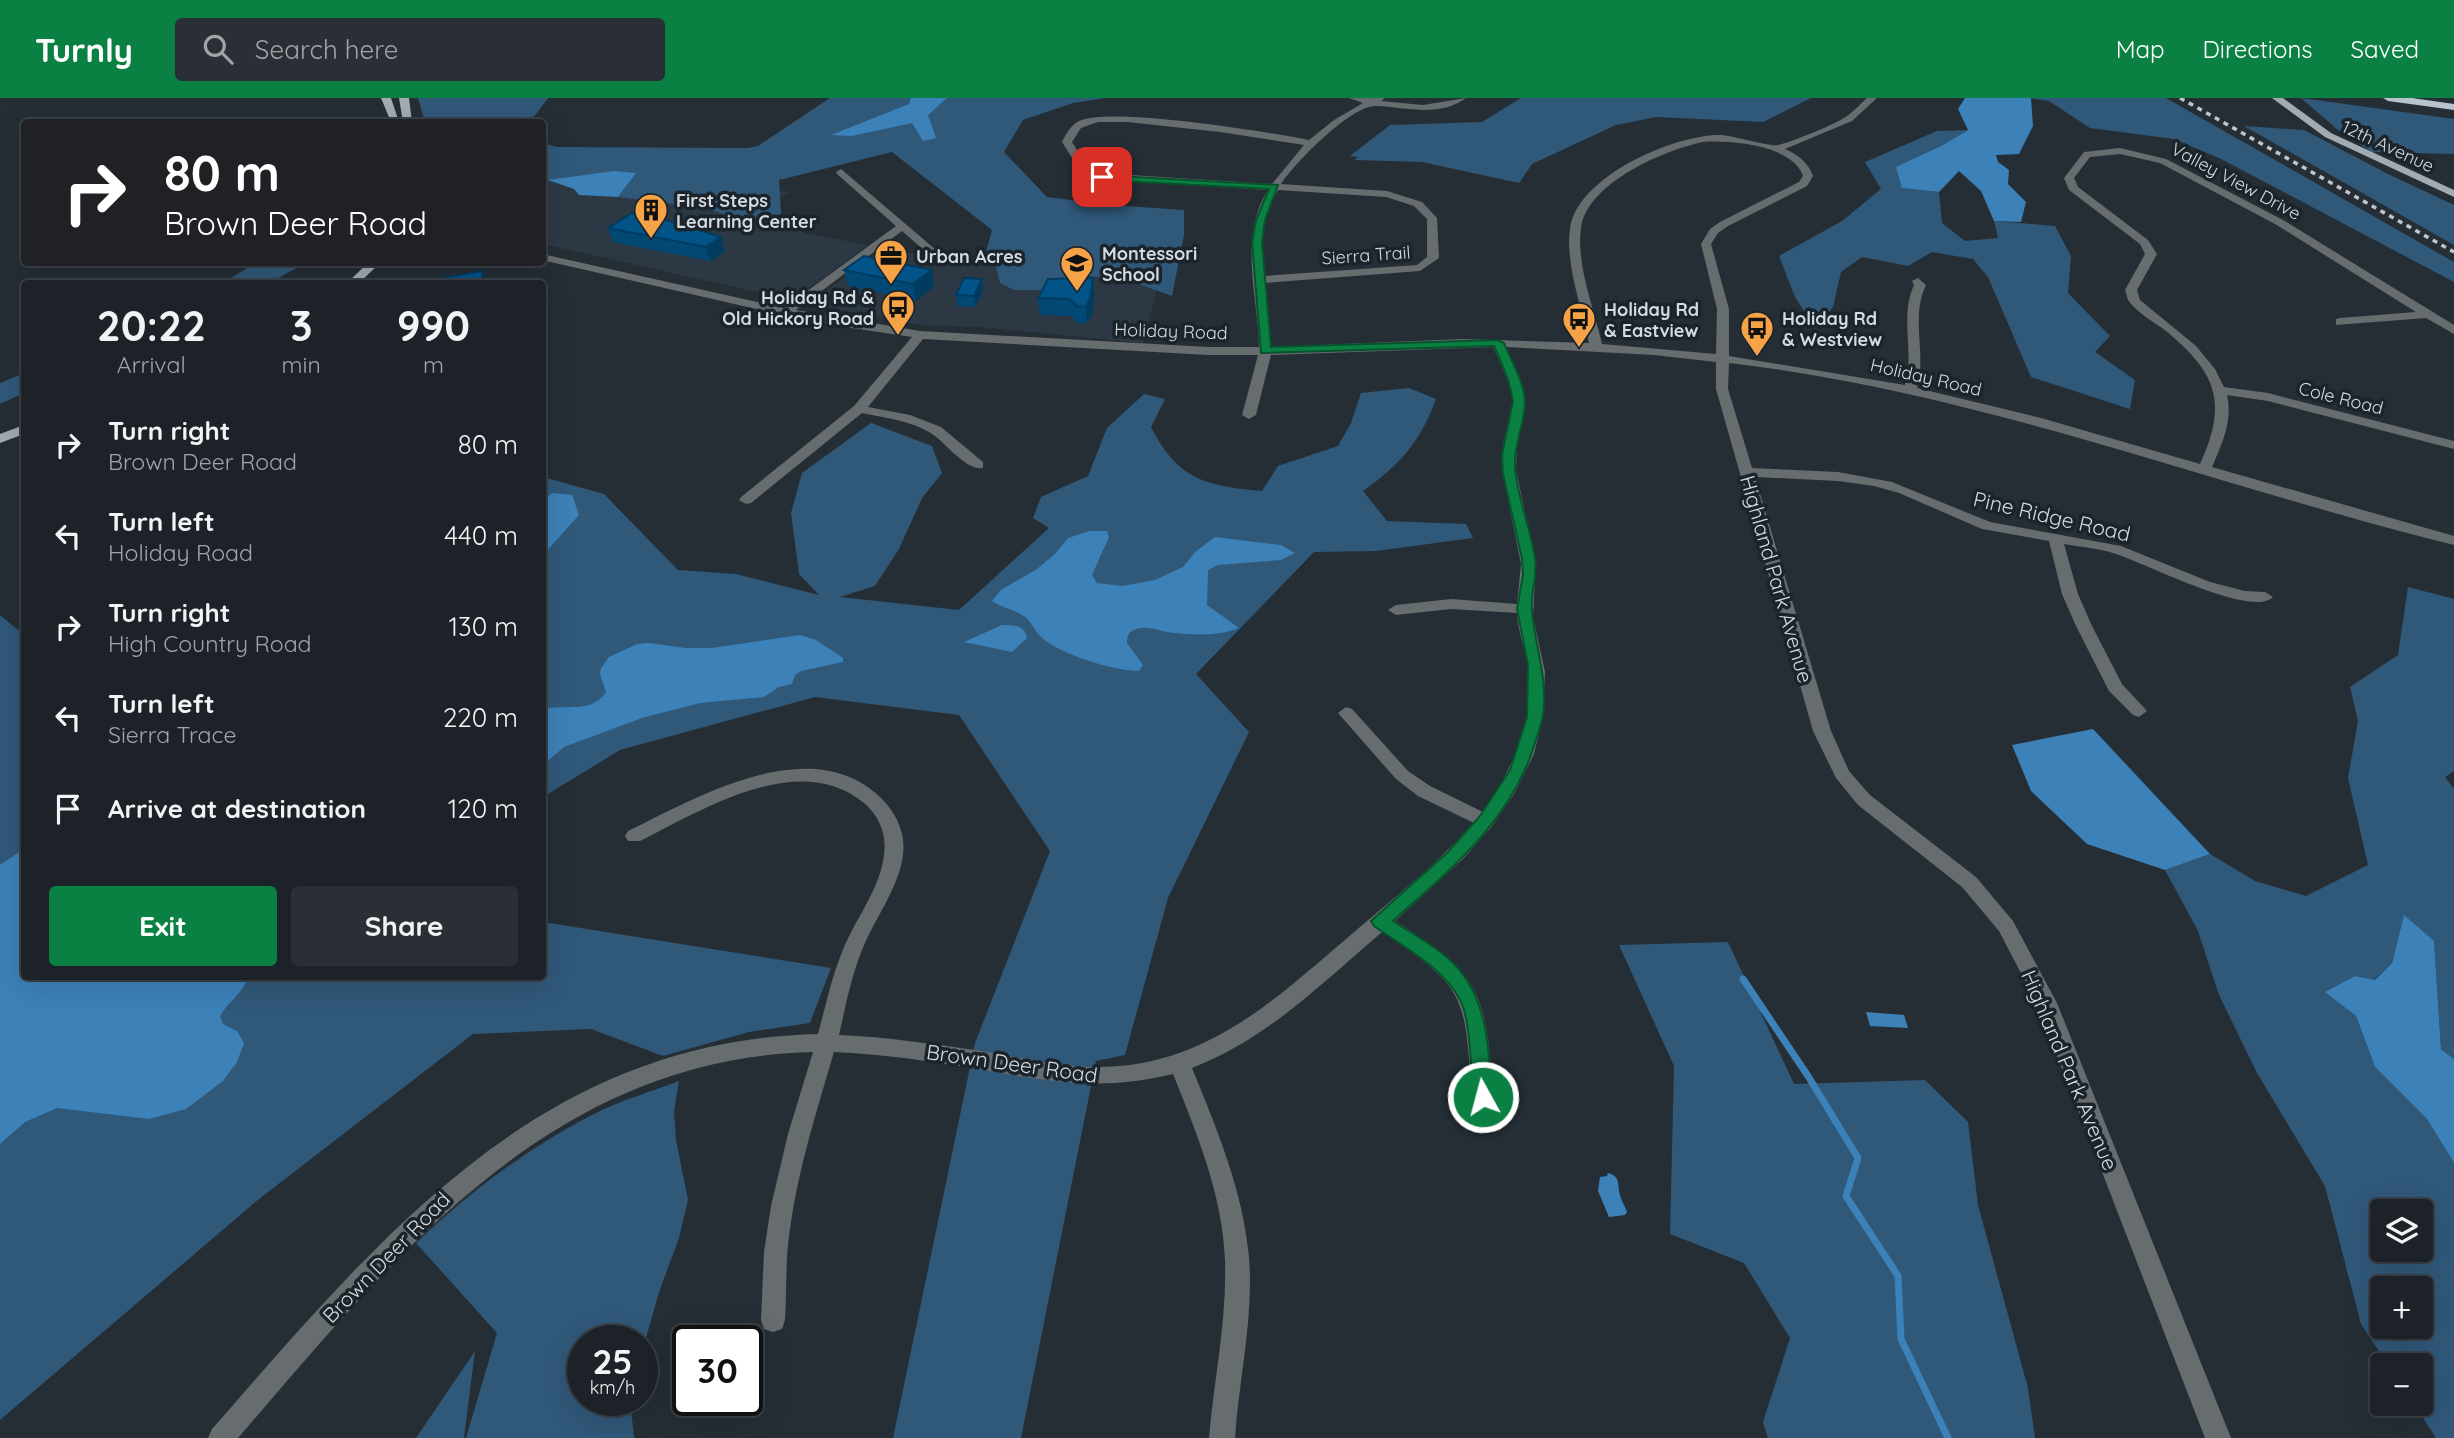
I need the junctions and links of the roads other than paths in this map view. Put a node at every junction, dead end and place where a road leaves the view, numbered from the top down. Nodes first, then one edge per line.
1 (386, 98) edge
2 (404, 98) edge
3 (1354, 98) edge
4 (1461, 98) edge
5 (1872, 98) edge
6 (2277, 98) edge
7 (2388, 98) edge
8 (1375, 100) edge
9 (2454, 107) edge
10 (394, 119) edge
11 (408, 119) edge
12 (1311, 144) junction
13 (1777, 149) junction
14 (841, 172) dead end
15 (1275, 187) junction
16 (2454, 194) edge
17 (902, 226) junction
18 (930, 250) dead end
19 (546, 258) edge
20 (356, 266) edge
21 (371, 266) edge
22 (343, 280) edge
23 (356, 280) edge
24 (1260, 280) junction
25 (1919, 281) dead end
26 (786, 312) junction
27 (2430, 314) junction
28 (2340, 322) dead end
29 (2454, 330) edge
30 (920, 335) junction
31 (1498, 343) junction
32 (1596, 346) junction
33 (1265, 351) junction
34 (1723, 358) junction
35 (1910, 390) junction
36 (2219, 390) junction
37 (859, 409) junction
38 (1249, 415) dead end
39 (21, 430) edge
40 (0, 439) edge
41 (2454, 445) edge
42 (978, 465) dead end
43 (2204, 469) junction
44 (1746, 472) junction
45 (746, 500) dead end
46 (2055, 538) junction
47 (2454, 541) edge
48 (2265, 597) dead end
49 (1524, 609) junction
50 (1396, 610) dead end
51 (2139, 711) dead end
52 (1346, 713) dead end
53 (1486, 821) junction
54 (634, 836) dead end
55 (1380, 921) junction
56 (826, 1041) junction
57 (1181, 1064) junction
58 (1483, 1097) dead end
59 (773, 1320) dead end
60 (221, 1438) edge
61 (1222, 1438) edge
62 (2218, 1438) edge

1 - 10 main road
2 - 11 main road
3 - 8 street
4 - 8 street
5 - 13 street
6 - 16 main road, 12th Avenue
7 - 9 highway
8 - 12 street
12 - 15 street
12 - 15 street
13 - 32 street
13 - 34 street, Highland Park Avenue
14 - 17 street
15 - 24 street
15 - 24 street, Sierra Trail
17 - 18 street
17 - 26 street
19 - 26 street, Holiday Road
20 - 22 main road
21 - 23 main road
24 - 33 street
25 - 35 street
26 - 30 street, Holiday Road
27 - 28 street
27 - 29 street, Valley View Drive
27 - 36 street, Valley View Drive
30 - 33 street, Holiday Road
30 - 37 street
31 - 32 street, Holiday Road
31 - 33 street, Holiday Road
31 - 49 street, Brown Deer Road
32 - 34 street, Holiday Road
33 - 38 street
34 - 35 street, Holiday Road
34 - 44 street, Highland Park Avenue
35 - 43 street, Holiday Road
36 - 41 street, Cole Road
36 - 43 street, Valley View Drive
37 - 42 street
37 - 45 street
39 - 40 main road
43 - 47 street, Holiday Road
44 - 46 street, Pine Ridge Road
44 - 62 street, Highland Park Avenue
46 - 48 street, Pine Ridge Road
46 - 51 street
49 - 50 street
49 - 53 street, Brown Deer Road
52 - 53 street
53 - 55 street, Brown Deer Road
54 - 56 street
55 - 57 street, Brown Deer Road
55 - 58 street
56 - 57 street, Brown Deer Road
56 - 59 street
56 - 60 street, Brown Deer Road
57 - 61 street

